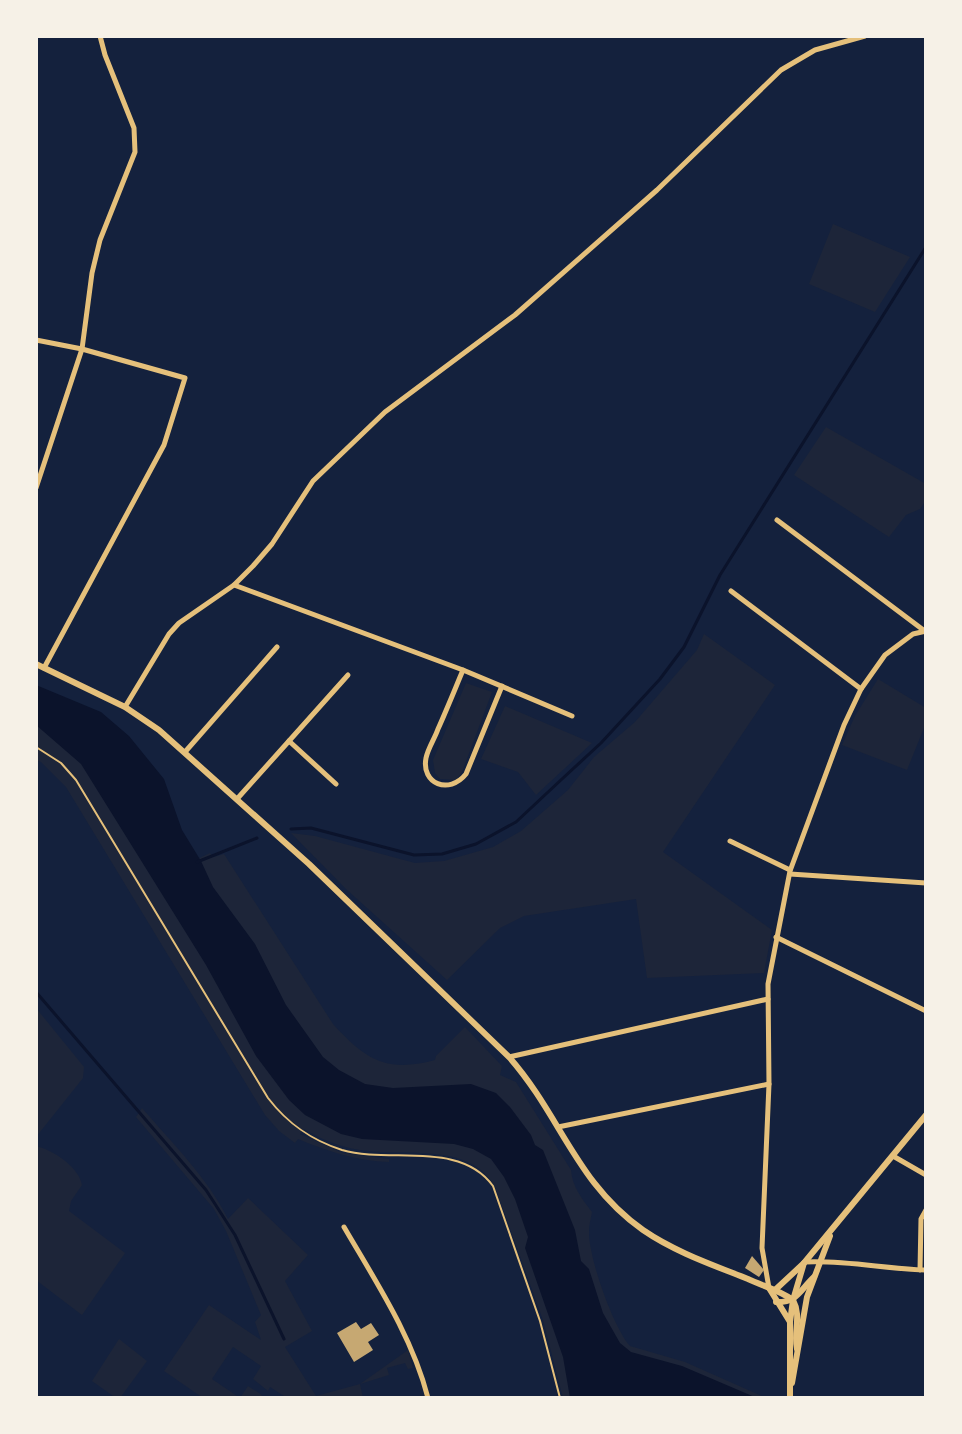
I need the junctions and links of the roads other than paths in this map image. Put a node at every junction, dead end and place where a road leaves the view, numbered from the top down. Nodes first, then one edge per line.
1 (100, 36) edge
2 (865, 36) edge
3 (36, 340) edge
4 (82, 349) junction
5 (36, 488) edge
6 (777, 520) dead end
7 (234, 585) junction
8 (731, 591) dead end
9 (926, 631) edge
10 (277, 647) dead end
11 (36, 664) edge
12 (44, 668) junction
13 (463, 670) junction
14 (348, 675) dead end
15 (502, 686) junction
16 (861, 689) junction
17 (125, 707) junction
18 (572, 716) dead end
19 (289, 741) junction
20 (185, 752) junction
21 (336, 784) dead end
22 (237, 799) junction
23 (730, 841) dead end
24 (790, 872) junction
25 (926, 883) edge
26 (776, 937) junction
27 (768, 999) junction
28 (926, 1011) edge
29 (509, 1057) junction
30 (769, 1084) junction
31 (926, 1115) edge
32 (558, 1127) junction
33 (893, 1156) junction
34 (926, 1175) edge
35 (926, 1210) edge
36 (344, 1227) dead end
37 (833, 1230) junction
38 (923, 1234) edge
39 (820, 1261) junction
40 (804, 1263) junction
41 (923, 1270) edge
42 (814, 1277) junction
43 (772, 1289) junction
44 (793, 1300) junction
45 (776, 1302) junction
46 (790, 1322) junction
47 (797, 1351) junction
48 (790, 1394) edge
49 (428, 1398) edge

1 - 4 street
2 - 7 street
3 - 4 street
4 - 5 street
4 - 12 street
6 - 9 street
7 - 13 street
7 - 17 street
8 - 16 street
9 - 16 street
10 - 20 street
11 - 12 street
12 - 17 street
13 - 15 street
13 - 15 street
14 - 19 street
15 - 18 street
16 - 24 street
17 - 20 street
19 - 21 street
19 - 22 street
20 - 22 street
22 - 29 street
23 - 24 street
24 - 25 street
24 - 26 street
26 - 27 street
26 - 28 street
27 - 29 street
27 - 30 street
29 - 32 street
30 - 32 street
30 - 43 street
31 - 33 street
32 - 43 street
33 - 34 street
33 - 37 street
35 - 38 street
36 - 49 street
37 - 39 street
37 - 40 street
38 - 41 street
39 - 40 street
39 - 41 street
39 - 42 street
40 - 43 street
40 - 44 street
42 - 44 street
42 - 47 street
43 - 44 street
43 - 45 street
44 - 45 street
44 - 46 street
44 - 47 street
45 - 46 street
46 - 48 street
47 - 48 street

